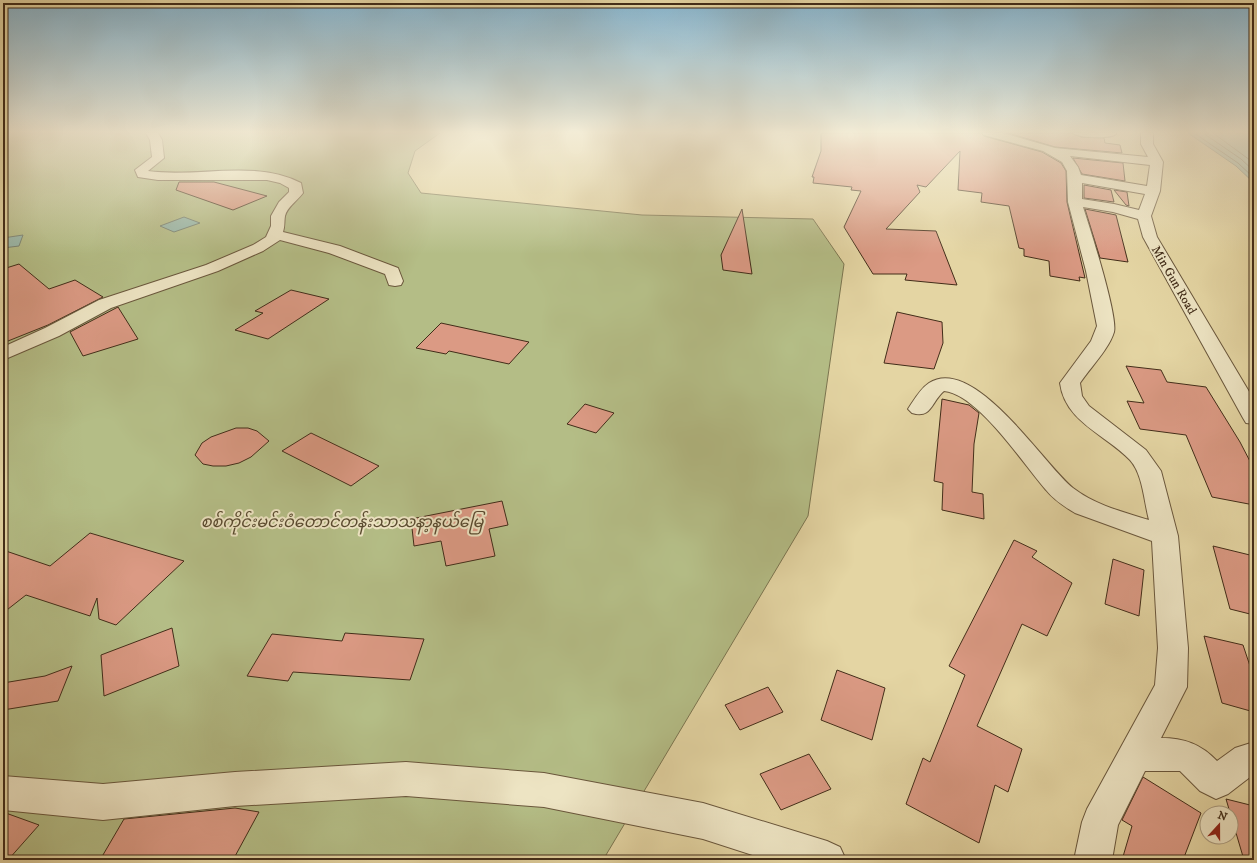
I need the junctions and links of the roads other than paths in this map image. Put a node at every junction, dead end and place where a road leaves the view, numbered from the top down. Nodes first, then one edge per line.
1 (142, 173) edge
2 (1073, 173) edge
3 (1156, 173) edge
4 (1075, 190) junction
5 (1153, 191) junction
6 (1144, 216) junction
7 (274, 235) junction
8 (395, 281) dead end
9 (3, 354) edge
10 (919, 409) dead end
11 (1254, 418) edge
12 (1165, 536) junction
13 (1136, 755) junction
14 (1254, 758) edge
15 (3, 793) edge
16 (827, 860) edge
17 (1093, 860) edge

1 - 7 street
2 - 4 street
3 - 5 street
4 - 5 street
4 - 6 street
4 - 12 street
5 - 6 street
6 - 11 street, Min Gun Road
7 - 8 street
7 - 9 street
10 - 12 street
12 - 13 street
13 - 14 street
13 - 17 street
15 - 16 street

